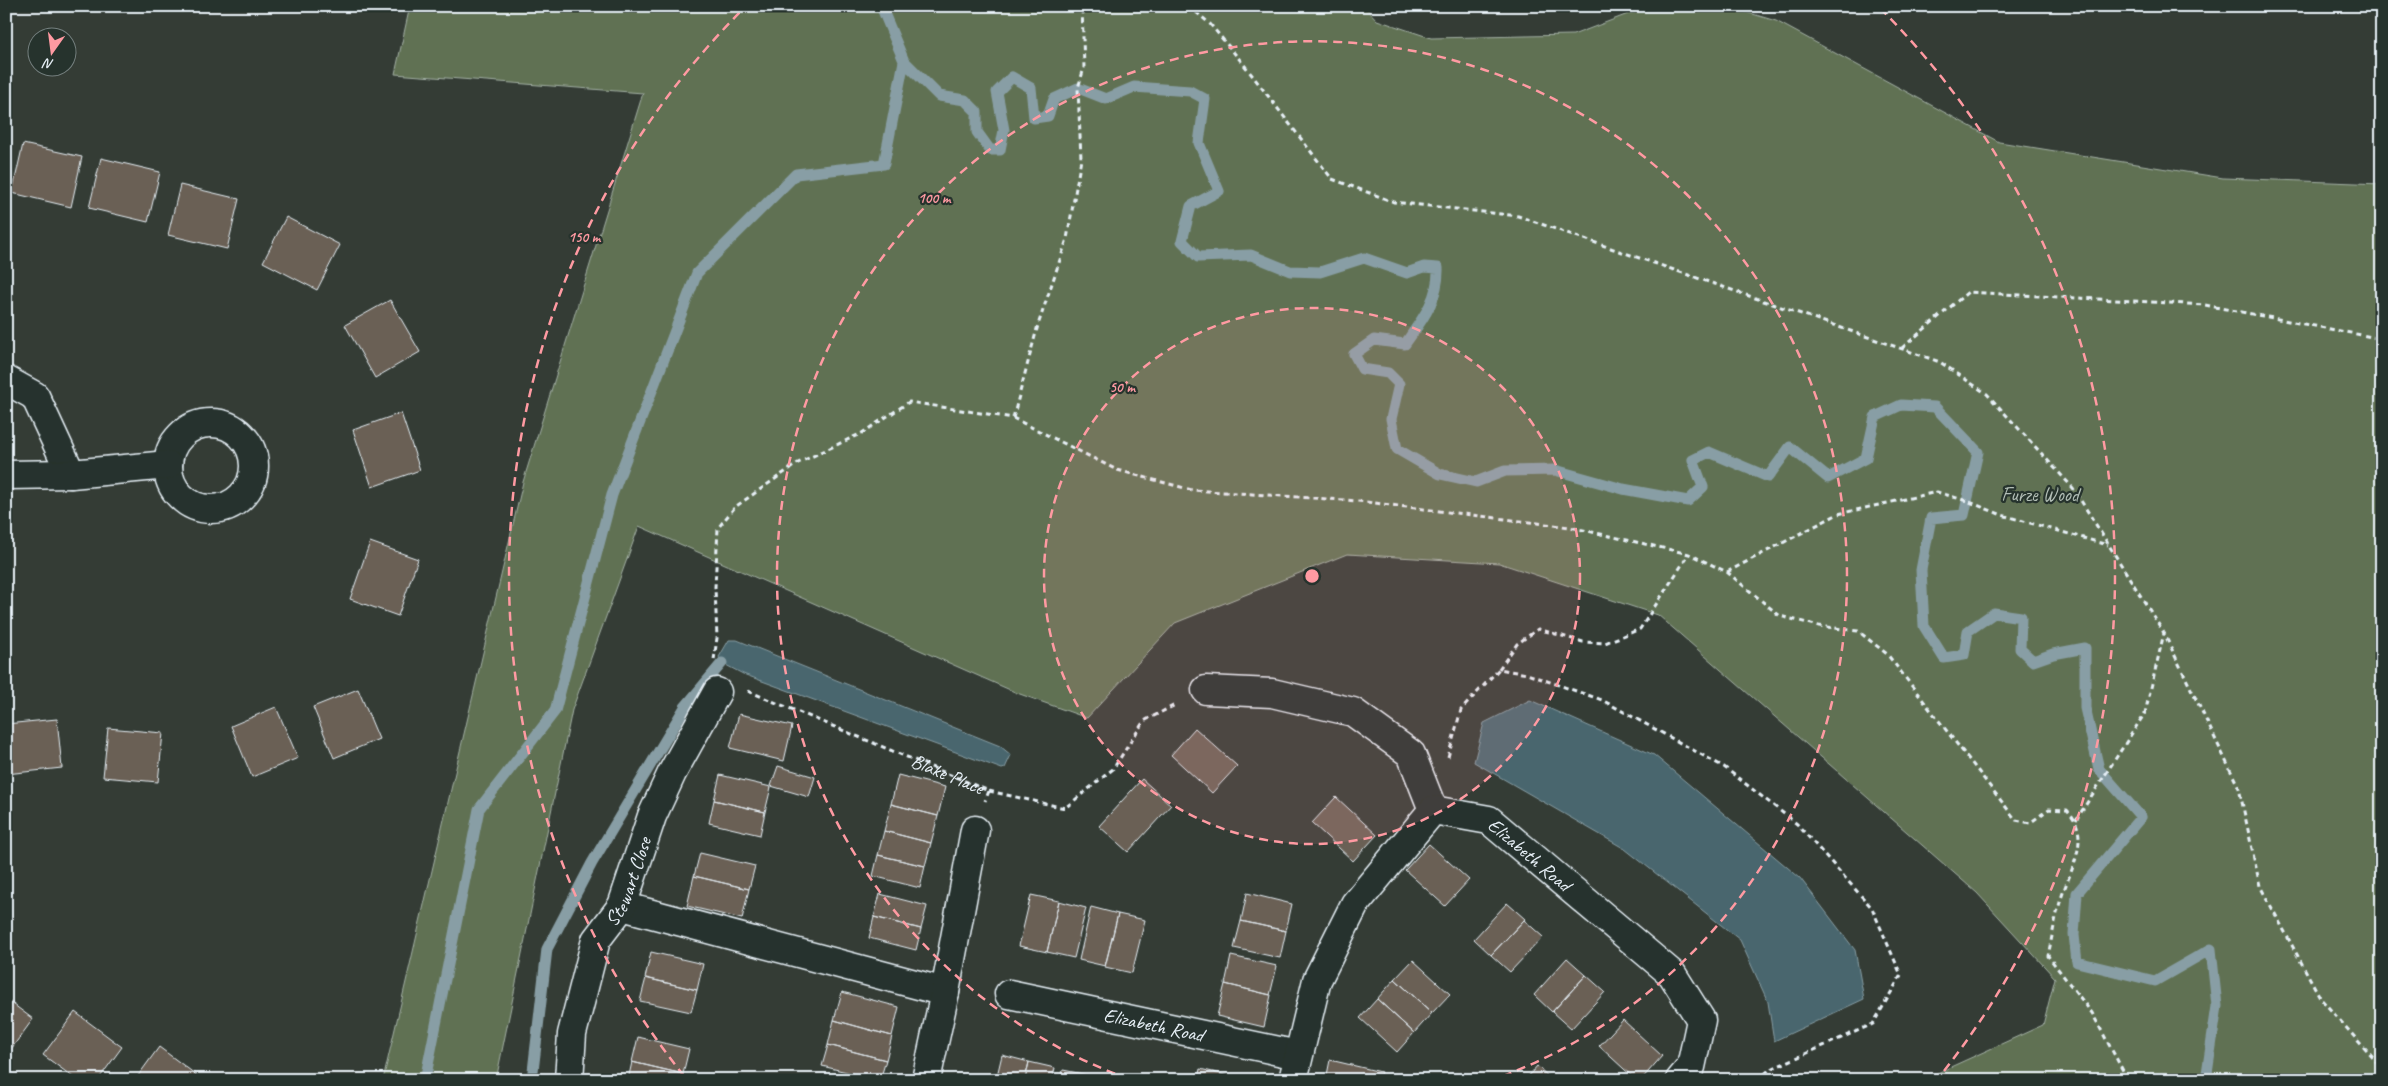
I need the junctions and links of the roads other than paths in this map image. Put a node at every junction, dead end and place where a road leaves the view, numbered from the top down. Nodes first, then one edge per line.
1 (6, 380) edge
2 (168, 464) dead end
3 (71, 474) junction
4 (6, 475) edge
5 (1206, 690) road end
6 (717, 692) road end
7 (1433, 810) junction
8 (975, 830) road end
9 (622, 906) junction
10 (944, 992) junction
11 (1009, 994) dead end
12 (1296, 1067) edge
13 (569, 1080) edge
14 (926, 1080) edge
15 (1680, 1080) edge

1 - 3 street
2 - 3 street
3 - 4 street
5 - 7 street
6 - 9 street, Stewart Close
7 - 12 street, Elizabeth Road
7 - 15 street, Elizabeth Road
8 - 10 street, Blake Place
9 - 10 street
9 - 13 street, Stewart Close
10 - 14 street, Blake Place
11 - 12 street, Elizabeth Road

